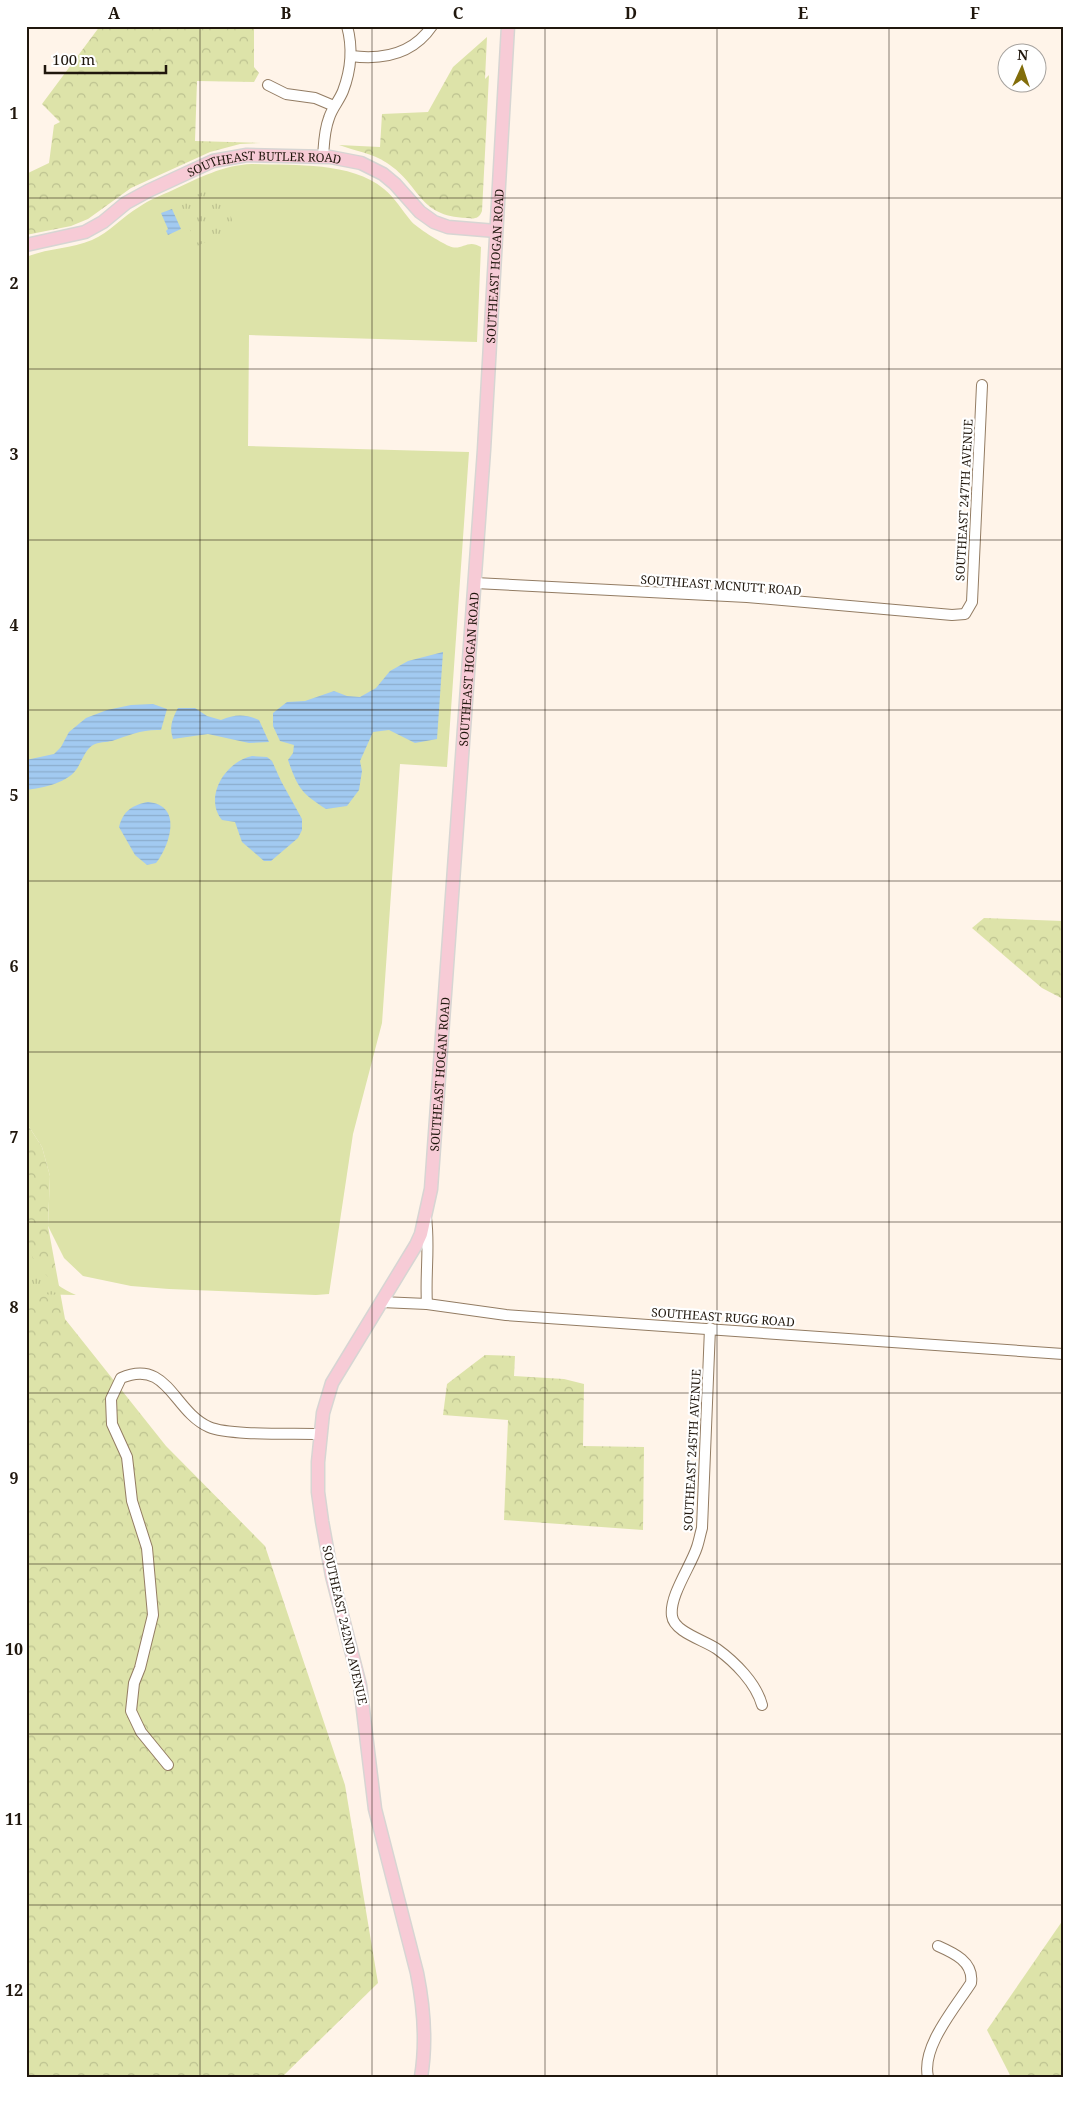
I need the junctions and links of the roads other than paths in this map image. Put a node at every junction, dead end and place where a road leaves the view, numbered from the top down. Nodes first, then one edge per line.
1 (347, 26) edge
2 (432, 26) edge
3 (508, 26) edge
4 (351, 56) junction
5 (268, 85) dead end
6 (334, 106) junction
7 (323, 157) junction
8 (496, 230) junction
9 (26, 245) edge
10 (982, 385) dead end
11 (475, 582) junction
12 (965, 614) joint
13 (426, 1217) junction
14 (381, 1302) junction
15 (427, 1304) junction
16 (710, 1328) junction
17 (1063, 1354) edge
18 (319, 1434) junction
19 (762, 1705) dead end
20 (168, 1765) dead end
21 (938, 1946) dead end
22 (421, 2077) edge
23 (928, 2077) edge

1 - 4 street
2 - 4 street
3 - 8 main road, SOUTHEAST HOGAN ROAD
4 - 6 street
5 - 6 street
6 - 7 street
7 - 8 main road, SOUTHEAST BUTLER ROAD
7 - 9 main road, SOUTHEAST BUTLER ROAD
8 - 11 main road, SOUTHEAST HOGAN ROAD
10 - 12 street, SOUTHEAST 247TH AVENUE
11 - 12 street, SOUTHEAST MCNUTT ROAD
11 - 13 main road, SOUTHEAST HOGAN ROAD
13 - 14 main road, SOUTHEAST HOGAN ROAD
13 - 15 street
14 - 15 street, SOUTHEAST RUGG ROAD
14 - 18 main road, SOUTHEAST 242ND AVENUE
15 - 16 street, SOUTHEAST RUGG ROAD
16 - 17 street, SOUTHEAST RUGG ROAD
16 - 19 street, SOUTHEAST 245TH AVENUE
18 - 20 street
18 - 22 main road, SOUTHEAST 242ND AVENUE
21 - 23 street

